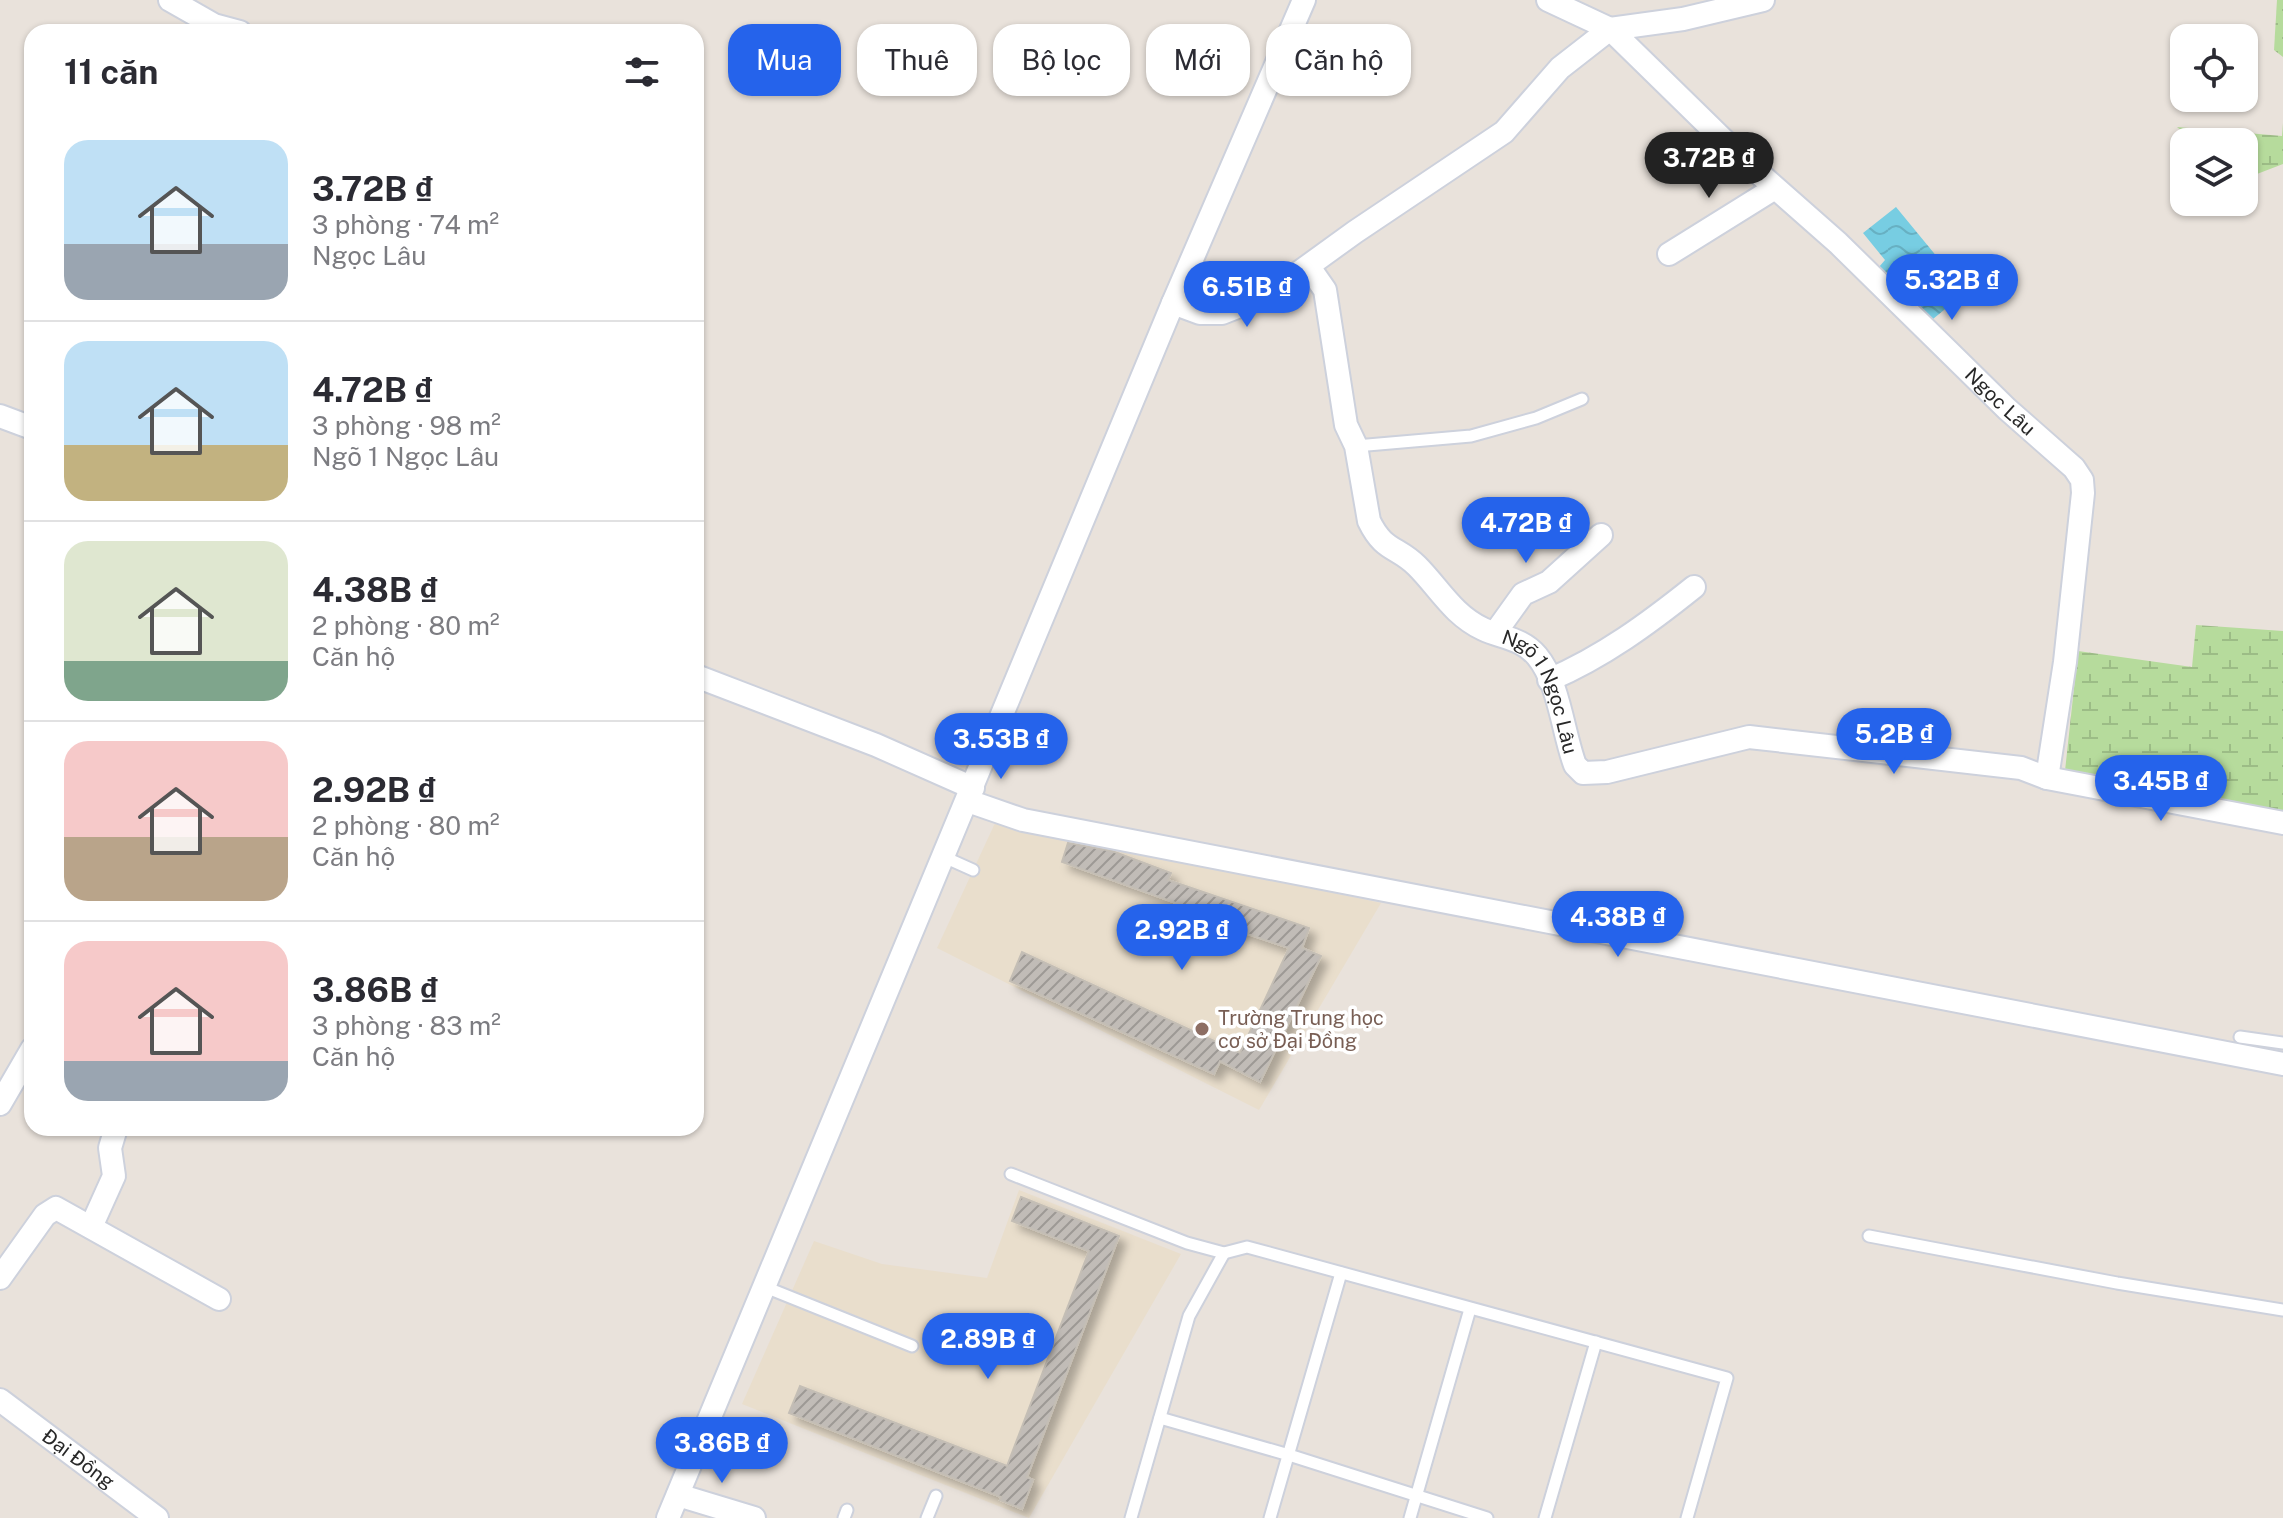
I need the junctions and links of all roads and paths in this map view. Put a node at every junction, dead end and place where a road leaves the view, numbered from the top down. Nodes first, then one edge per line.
1 (170, 0) edge
2 (1304, 0) edge
3 (1548, 0) edge
4 (1763, 0) edge
5 (212, 24) edge
6 (1610, 29) junction
7 (1775, 188) junction
8 (1669, 254) dead end
9 (1309, 267) junction
10 (1173, 303) junction
11 (1582, 399) dead end
12 (0, 416) edge
13 (24, 425) edge
14 (1356, 446) junction
15 (1601, 535) dead end
16 (1694, 587) dead end
17 (1495, 633) junction
18 (704, 679) edge
19 (1549, 680) junction
20 (2047, 778) junction
21 (970, 794) junction
22 (2283, 823) edge
23 (944, 857) junction
24 (973, 870) dead end
25 (2240, 1037) dead end
26 (2283, 1043) edge
27 (24, 1063) edge
28 (2283, 1064) edge
29 (0, 1104) edge
30 (114, 1136) edge
31 (1011, 1174) dead end
32 (91, 1227) junction
33 (1869, 1236) dead end
34 (1224, 1253) junction
35 (1341, 1273) junction
36 (0, 1278) edge
37 (765, 1287) junction
38 (219, 1299) dead end
39 (1470, 1309) junction
40 (2283, 1310) edge
41 (1596, 1342) junction
42 (912, 1346) dead end
43 (0, 1400) edge
44 (1160, 1418) junction
45 (1289, 1455) junction
46 (678, 1495) junction
47 (936, 1496) dead end
48 (1416, 1497) junction
49 (157, 1518) edge
50 (668, 1518) edge
51 (754, 1518) edge
52 (927, 1518) edge
53 (1131, 1518) edge
54 (1270, 1518) edge
55 (1410, 1518) edge
56 (1487, 1518) edge
57 (1545, 1518) edge
58 (1687, 1518) edge

1 - 5 street
2 - 10 street
3 - 6 street, Ngọc Lâu
4 - 6 street
6 - 7 street, Ngọc Lâu
6 - 9 street
7 - 8 street
7 - 20 street, Ngọc Lâu
9 - 10 street
9 - 14 street, Ngõ 1 Ngọc Lâu
10 - 21 street
11 - 14 lane
12 - 13 street
14 - 17 street, Ngõ 1 Ngọc Lâu
15 - 17 street
16 - 19 street
17 - 19 street, Ngõ 1 Ngọc Lâu
18 - 21 street
19 - 20 street, Ngõ 1 Ngọc Lâu
20 - 22 street
21 - 23 street
21 - 28 street
23 - 24 lane
23 - 37 street
25 - 26 lane
27 - 29 street
30 - 32 street
31 - 34 lane
32 - 36 street
32 - 38 street
33 - 40 lane
34 - 35 lane
34 - 44 lane
35 - 39 lane
35 - 45 lane
37 - 42 lane
37 - 46 street
39 - 41 lane
39 - 48 lane
41 - 57 lane
41 - 58 lane
43 - 49 street, Đại Đồng
44 - 45 lane
44 - 53 lane
45 - 48 lane
45 - 54 lane
46 - 50 street
46 - 51 street
47 - 52 lane
48 - 55 lane
48 - 56 lane

